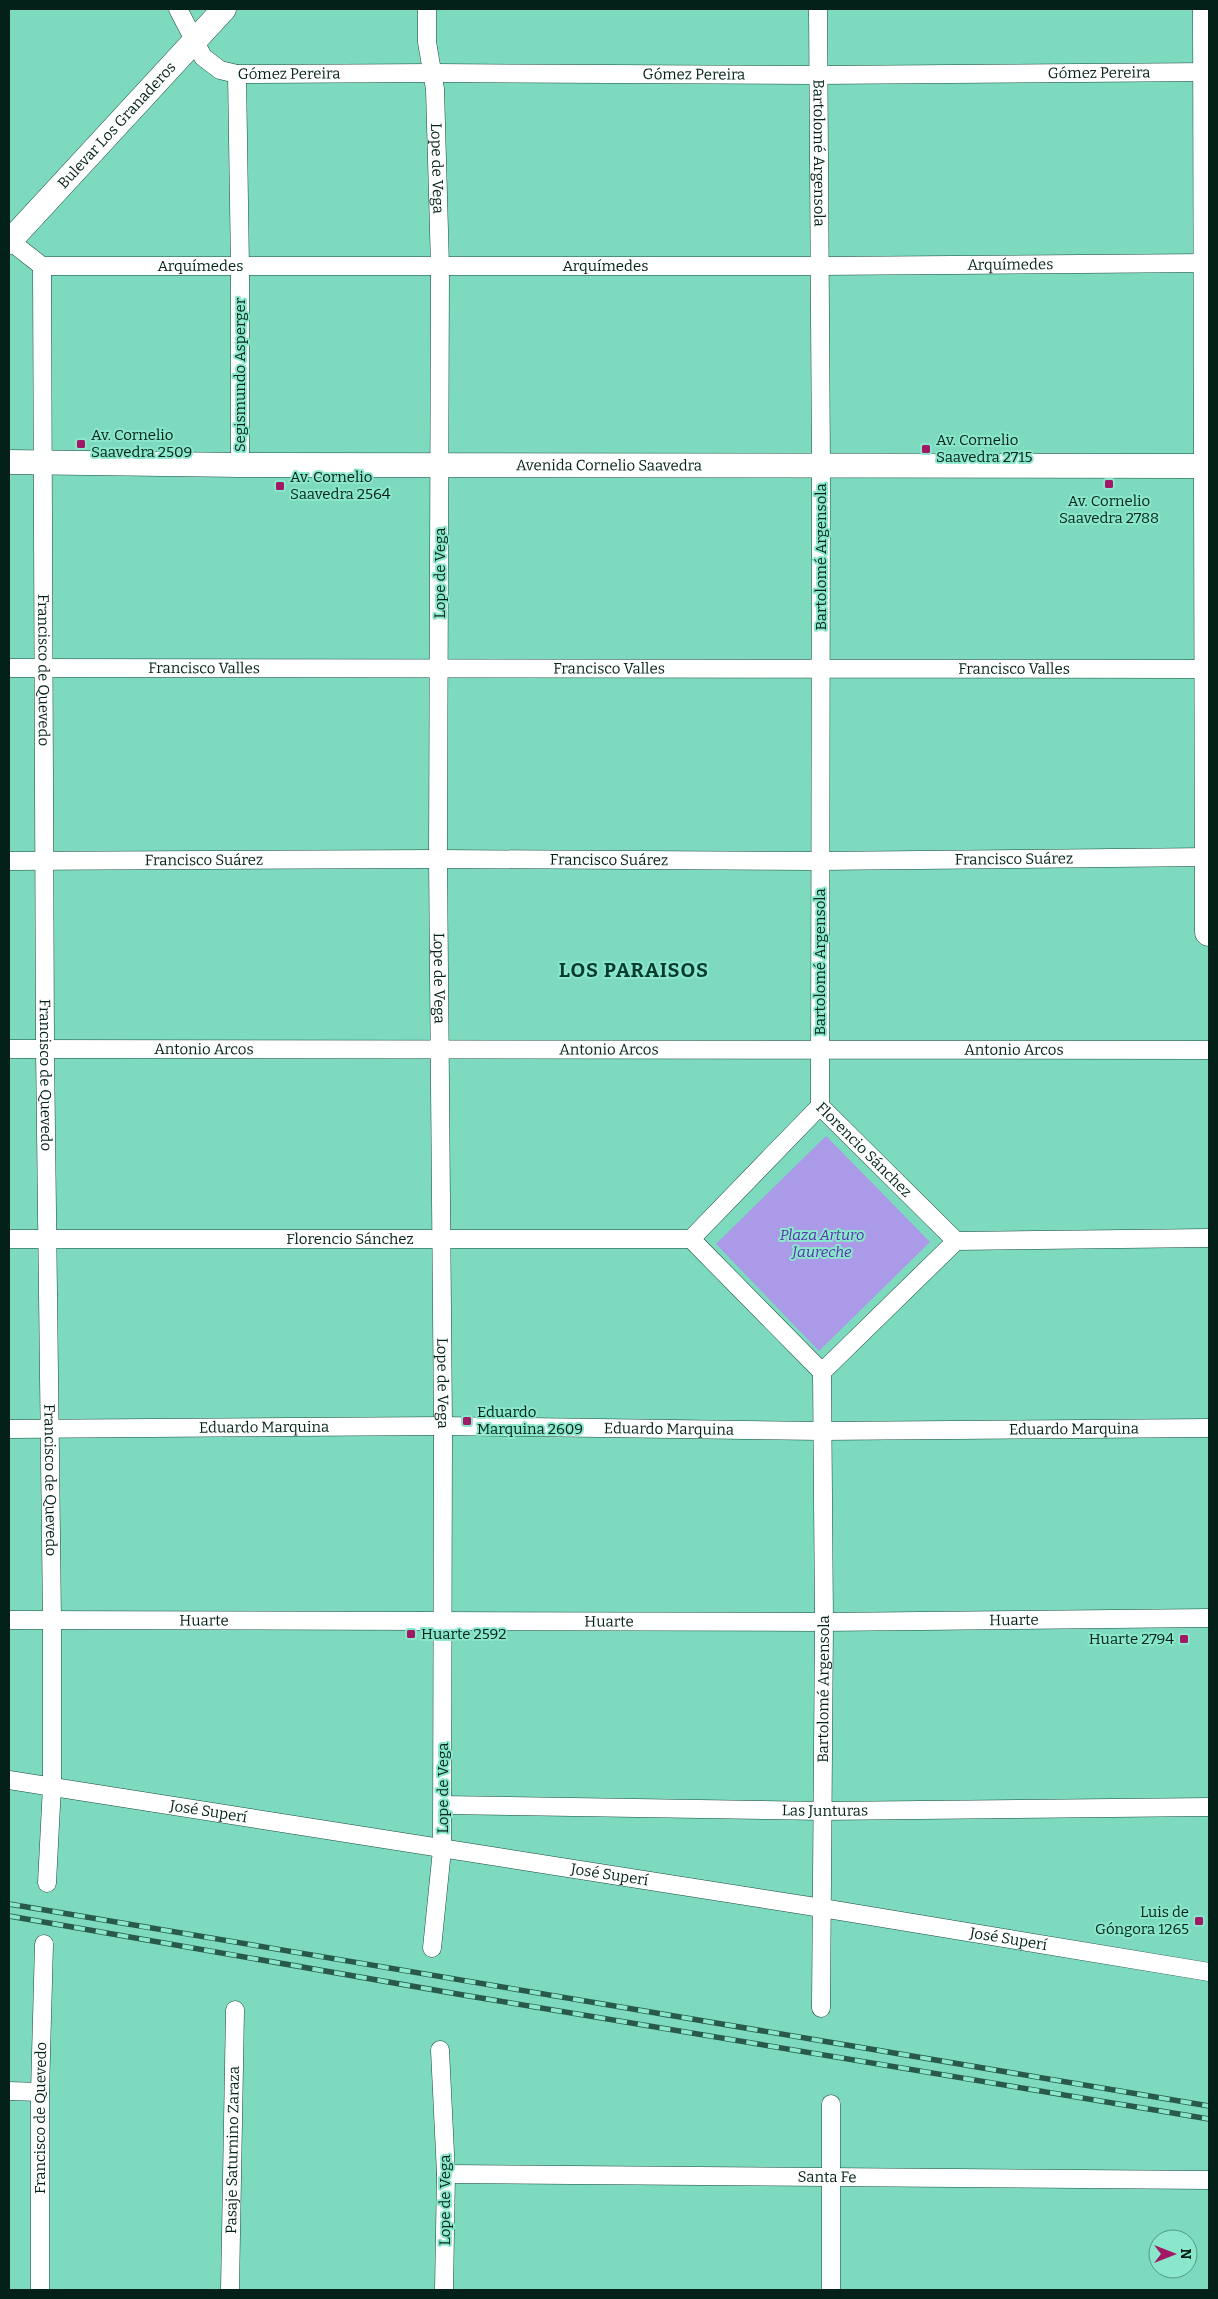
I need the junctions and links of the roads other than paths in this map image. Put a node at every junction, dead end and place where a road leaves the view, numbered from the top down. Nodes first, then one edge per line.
1 (178, 9) edge
2 (224, 9) edge
3 (427, 9) edge
4 (818, 9) edge
5 (1208, 9) edge
6 (195, 40) junction
7 (1208, 72) edge
8 (433, 73) junction
9 (237, 74) junction
10 (819, 75) junction
11 (9, 242) edge
12 (1208, 263) edge
13 (42, 266) junction
14 (240, 266) junction
15 (440, 266) junction
16 (820, 266) junction
17 (9, 462) edge
18 (44, 463) junction
19 (240, 465) junction
20 (439, 465) junction
21 (820, 466) junction
22 (1208, 466) edge
23 (9, 668) edge
24 (43, 668) junction
25 (440, 668) junction
26 (820, 669) junction
27 (1209, 669) edge
28 (1208, 857) edge
29 (438, 858) junction
30 (9, 861) edge
31 (44, 861) junction
32 (820, 861) junction
33 (1209, 932) edge
34 (441, 1048) junction
35 (9, 1049) edge
36 (44, 1049) junction
37 (819, 1049) junction
38 (1209, 1050) edge
39 (820, 1106) junction
40 (1209, 1238) edge
41 (46, 1239) junction
42 (441, 1239) junction
43 (9, 1240) edge
44 (692, 1240) junction
45 (956, 1241) junction
46 (822, 1372) junction
47 (443, 1426) junction
48 (1209, 1428) edge
49 (9, 1429) edge
50 (48, 1429) junction
51 (821, 1431) junction
52 (1209, 1618) edge
53 (9, 1620) edge
54 (52, 1620) junction
55 (443, 1620) junction
56 (824, 1622) junction
57 (9, 1780) edge
58 (52, 1786) junction
59 (443, 1804) junction
60 (1209, 1807) edge
61 (823, 1810) junction
62 (442, 1850) junction
63 (47, 1883) dead end
64 (822, 1908) junction
65 (44, 1944) dead end
66 (432, 1948) dead end
67 (1209, 1972) edge
68 (820, 2008) dead end
69 (235, 2010) dead end
70 (440, 2050) dead end
71 (9, 2091) edge
72 (40, 2092) junction
73 (831, 2104) dead end
74 (446, 2174) junction
75 (830, 2177) junction
76 (1209, 2180) edge
77 (40, 2290) edge
78 (230, 2290) edge
79 (444, 2290) edge
80 (831, 2290) edge

1 - 6 street, Gómez Pereira
2 - 6 main road, Bulevar Los Granaderos
3 - 8 street, Lope de Vega
4 - 10 street, Bartolomé Argensola
5 - 7 main road
6 - 9 street, Gómez Pereira
6 - 11 main road, Bulevar Los Granaderos
7 - 10 street, Gómez Pereira
7 - 12 main road
8 - 9 street, Gómez Pereira
8 - 10 street, Gómez Pereira
8 - 15 street, Lope de Vega
9 - 14 street, Segismundo Asperger
10 - 16 street, Bartolomé Argensola
11 - 13 street
12 - 16 street, Arquímedes
12 - 22 main road
13 - 14 street, Arquímedes
13 - 18 street, Francisco de Quevedo
14 - 15 street, Arquímedes
14 - 19 street, Segismundo Asperger
15 - 16 street, Arquímedes
15 - 20 street, Lope de Vega
16 - 21 street, Bartolomé Argensola
17 - 18 main road, Avenida Cornelio Saavedra
18 - 19 main road, Avenida Cornelio Saavedra
18 - 24 street, Francisco de Quevedo
19 - 20 main road, Avenida Cornelio Saavedra
20 - 21 main road, Avenida Cornelio Saavedra
20 - 25 street, Lope de Vega
21 - 22 main road, Avenida Cornelio Saavedra
21 - 26 street, Bartolomé Argensola
22 - 27 main road
23 - 24 street, Francisco Valles
24 - 25 street, Francisco Valles
24 - 31 street, Francisco de Quevedo
25 - 26 street, Francisco Valles
25 - 29 street, Lope de Vega
26 - 27 street, Francisco Valles
26 - 32 street, Bartolomé Argensola
27 - 28 main road
28 - 32 street, Francisco Suárez
28 - 33 main road
29 - 31 street, Francisco Suárez
29 - 32 street, Francisco Suárez
29 - 34 street, Lope de Vega
30 - 31 street, Francisco Suárez
31 - 36 street, Francisco de Quevedo
32 - 37 street, Bartolomé Argensola
34 - 36 street, Antonio Arcos
34 - 37 street, Antonio Arcos
34 - 42 street, Lope de Vega
35 - 36 street, Antonio Arcos
36 - 41 street, Francisco de Quevedo
37 - 38 street, Antonio Arcos
37 - 39 street, Bartolomé Argensola
39 - 44 street, Florencio Sánchez
39 - 45 street, Florencio Sánchez
40 - 45 street
41 - 42 street, Florencio Sánchez
41 - 43 street, Florencio Sánchez
41 - 50 street, Francisco de Quevedo
42 - 44 street, Florencio Sánchez
42 - 47 street, Lope de Vega
44 - 46 street
45 - 46 street
46 - 51 street, Bartolomé Argensola
47 - 50 street, Eduardo Marquina
47 - 51 street, Eduardo Marquina
47 - 55 street, Lope de Vega
48 - 51 street, Eduardo Marquina
49 - 50 street, Eduardo Marquina
50 - 54 street, Francisco de Quevedo
51 - 56 street, Bartolomé Argensola
52 - 56 street, Huarte
53 - 54 street, Huarte
54 - 55 street, Huarte
54 - 58 street, Francisco de Quevedo
55 - 56 street, Huarte
55 - 59 street, Lope de Vega
56 - 61 street, Bartolomé Argensola
57 - 58 street, José Superí
58 - 62 street, José Superí
58 - 63 street, Francisco de Quevedo
59 - 61 street, Las Junturas
59 - 62 street, Lope de Vega
60 - 61 street, Las Junturas
61 - 64 street, Bartolomé Argensola
62 - 64 street, José Superí
62 - 66 street, Lope de Vega
64 - 67 street, José Superí
64 - 68 street, Bartolomé Argensola
65 - 72 street, Francisco de Quevedo
69 - 78 street, Pasaje Saturnino Zaraza
70 - 74 street, Lope de Vega
71 - 72 street
72 - 77 street, Francisco de Quevedo
73 - 75 street
74 - 75 street, Santa Fe
74 - 79 street, Lope de Vega
75 - 76 street, Santa Fe
75 - 80 street

